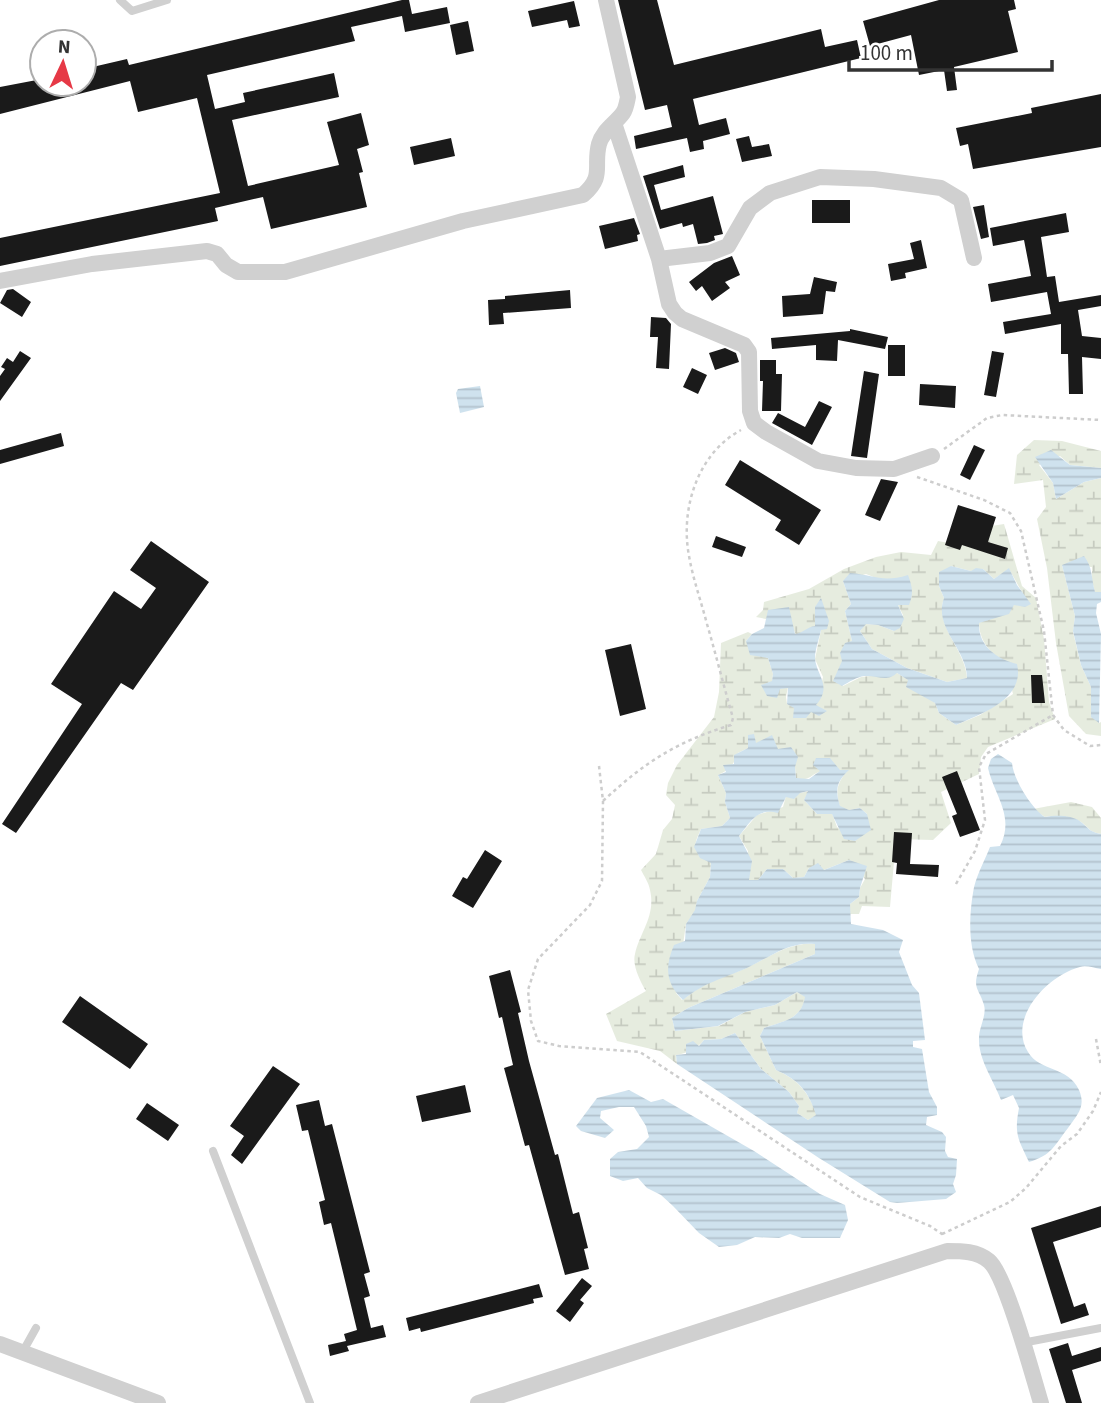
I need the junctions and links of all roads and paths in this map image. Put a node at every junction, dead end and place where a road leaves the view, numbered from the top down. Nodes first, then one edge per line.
1 (120, 0) edge
2 (167, 0) edge
3 (606, 0) edge
4 (614, 123) junction
5 (974, 258) dead end
6 (659, 259) junction
7 (0, 281) edge
8 (1101, 420) edge
9 (754, 423) junction
10 (932, 456) joint
11 (894, 469) junction
12 (1054, 715) junction
13 (1101, 745) edge
14 (599, 766) dead end
15 (603, 801) junction
16 (956, 884) dead end
17 (1096, 1039) dead end
18 (1101, 1066) edge
19 (1101, 1092) edge
20 (213, 1151) dead end
21 (942, 1234) junction
22 (947, 1251) junction
23 (36, 1328) dead end
24 (1101, 1328) edge
25 (1022, 1343) junction
26 (0, 1344) edge
27 (22, 1353) junction
28 (158, 1403) edge
29 (310, 1403) edge
30 (478, 1403) edge
31 (1041, 1403) edge

1 - 2 lane
3 - 4 street
4 - 6 street
4 - 7 street
5 - 6 street
6 - 9 street
8 - 10 path
9 - 11 street
9 - 15 path
10 - 11 street
11 - 12 path
12 - 13 path
12 - 16 path
14 - 15 path
15 - 21 path
17 - 18 path
19 - 21 path
20 - 29 lane
21 - 22 path
22 - 25 street
22 - 30 street
23 - 27 lane
24 - 25 lane
25 - 31 street
26 - 27 street
27 - 28 street

